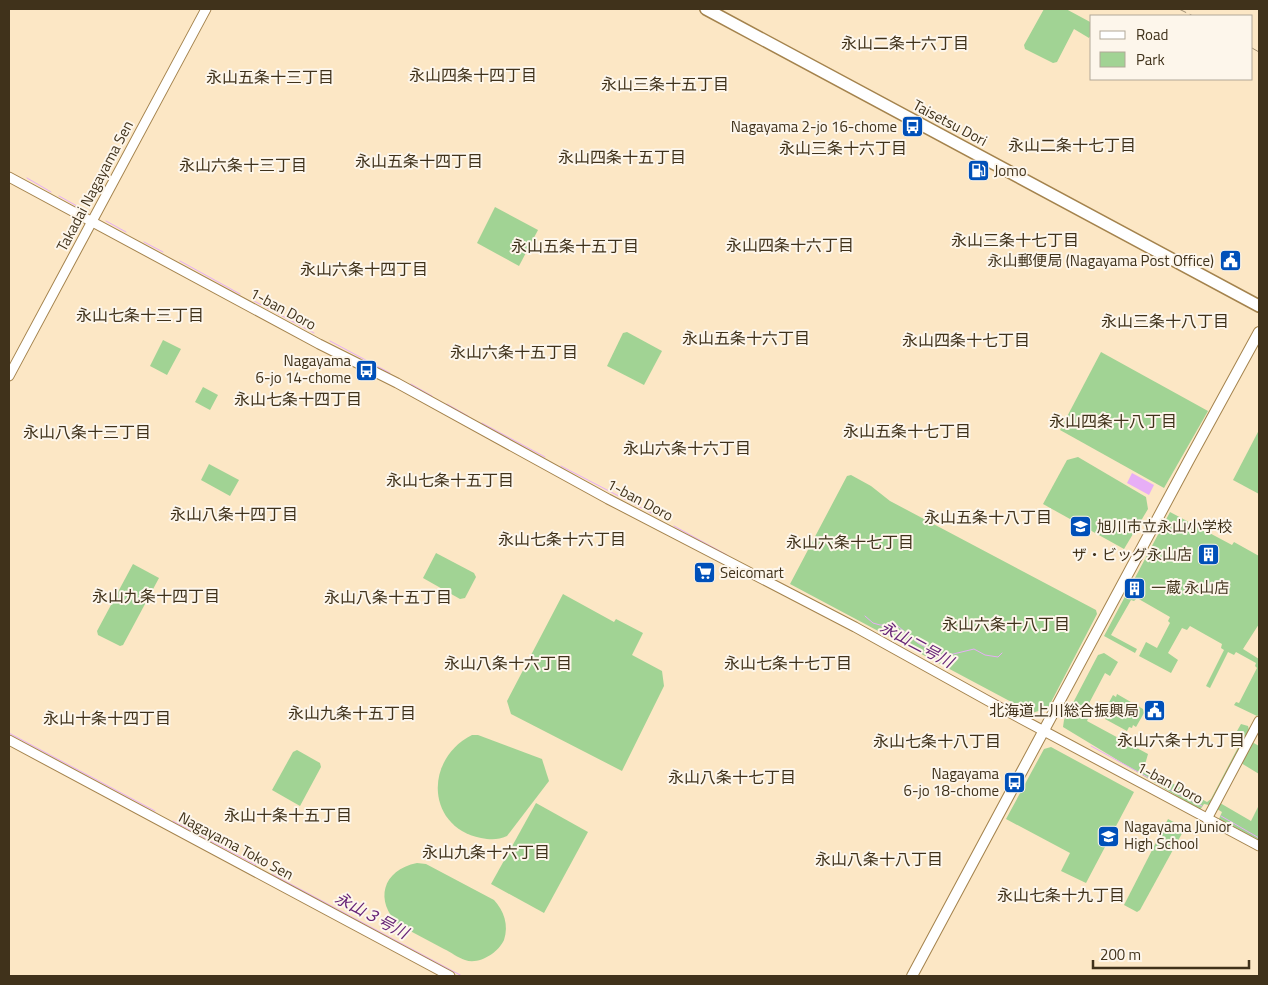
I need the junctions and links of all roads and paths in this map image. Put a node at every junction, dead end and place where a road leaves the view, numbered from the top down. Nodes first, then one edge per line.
1 (206, 9) edge
2 (706, 9) edge
3 (9, 178) edge
4 (91, 222) junction
5 (1259, 306) edge
6 (1259, 332) edge
7 (9, 376) edge
8 (1259, 721) edge
9 (1044, 731) junction
10 (9, 740) edge
11 (1208, 819) junction
12 (1259, 846) edge
13 (450, 976) edge
14 (912, 976) edge

1 - 4 street, Takadai Nagayama Sen
2 - 5 highway, Taisetsu Dori
3 - 4 street, 1-ban Doro
4 - 7 street, Takadai Nagayama Sen
4 - 9 street, 1-ban Doro
6 - 9 main road
8 - 11 street
9 - 11 street, 1-ban Doro
9 - 14 main road
10 - 13 street, Nagayama Toko Sen
11 - 12 street, 1-ban Doro

